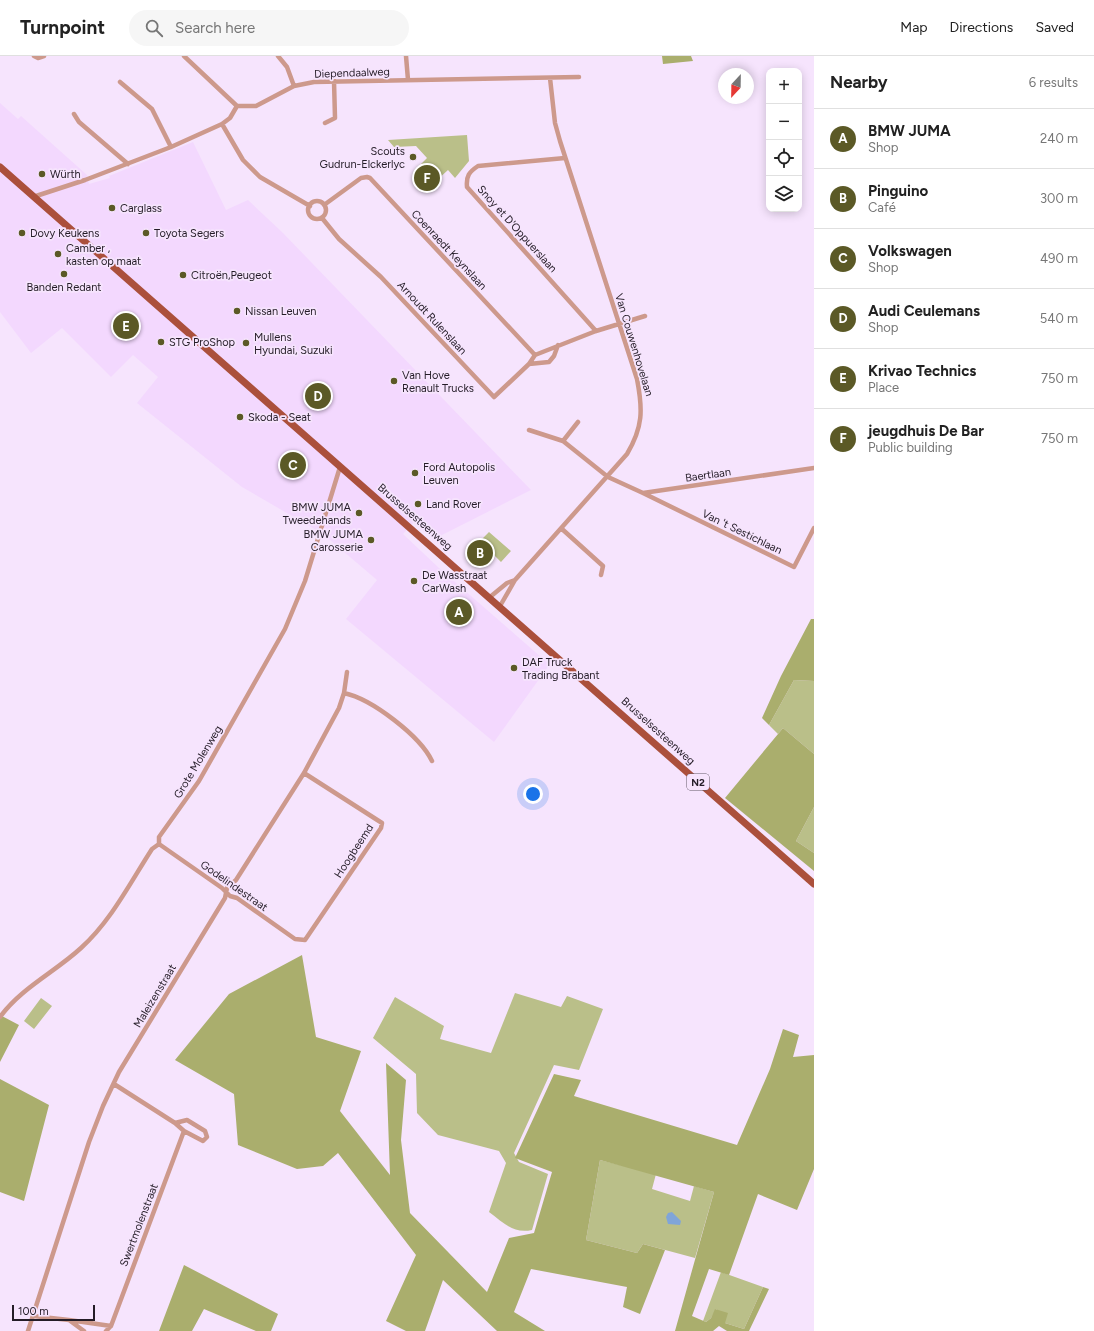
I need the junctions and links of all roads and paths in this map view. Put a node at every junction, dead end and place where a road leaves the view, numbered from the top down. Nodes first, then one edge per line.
1 (34, 56) edge
2 (44, 56) edge
3 (184, 56) edge
4 (278, 56) edge
5 (406, 56) edge
6 (579, 77) dead end
7 (550, 78) junction
8 (408, 80) junction
9 (334, 81) junction
10 (120, 82) dead end
11 (294, 86) junction
12 (237, 106) junction
13 (74, 114) dead end
14 (325, 123) dead end
15 (222, 124) junction
16 (171, 147) junction
17 (565, 158) junction
18 (128, 164) junction
19 (0, 167) edge
20 (33, 197) junction
21 (324, 205) junction
22 (310, 206) junction
23 (322, 218) junction
24 (645, 316) dead end
25 (619, 325) junction
26 (596, 331) junction
27 (558, 346) junction
28 (535, 355) junction
29 (529, 364) junction
30 (578, 422) dead end
31 (529, 430) dead end
32 (563, 441) junction
33 (340, 467) junction
34 (814, 468) edge
35 (608, 477) junction
36 (643, 493) junction
37 (814, 528) edge
38 (562, 529) junction
39 (601, 575) dead end
40 (515, 580) junction
41 (490, 597) junction
42 (500, 606) junction
43 (347, 672) dead end
44 (344, 693) junction
45 (432, 761) dead end
46 (304, 773) junction
47 (159, 844) junction
48 (814, 884) edge
49 (226, 890) junction
50 (299, 940) joint
51 (0, 1017) edge
52 (114, 1084) junction
53 (175, 1123) junction
54 (184, 1132) junction
55 (33, 1316) junction
56 (69, 1320) junction
57 (111, 1326) junction
58 (28, 1331) edge
59 (84, 1331) edge
60 (106, 1331) edge

1 - 2 street
3 - 12 street
4 - 11 street
5 - 8 street
6 - 7 street, Diependaalweg
7 - 8 street, Diependaalweg
7 - 17 street, Van Couwenhovelaan
8 - 9 street, Diependaalweg
9 - 11 street, Diependaalweg
9 - 14 street
10 - 16 street
11 - 12 street, Diependaalweg
12 - 15 street
13 - 18 street
15 - 16 street
15 - 22 street, Arnoudt Rulenslaan
16 - 18 street
17 - 25 street, Van Couwenhovelaan
17 - 26 street, Snoy et D'Oppuerslaan
18 - 20 street
19 - 20 main road, Brusselsesteenweg / N2
20 - 33 main road, Brusselsesteenweg / N2
21 - 22 street
21 - 23 street
21 - 28 street, Coenraedt Keynslaan
22 - 23 street, Arnoudt Rulenslaan
23 - 29 street, Arnoudt Rulenslaan
24 - 25 street
25 - 26 street
25 - 35 street, Van Couwenhovelaan
26 - 27 street
27 - 28 street
27 - 29 street
28 - 29 street, Arnoudt Rulenslaan
30 - 32 street
31 - 32 street
32 - 35 street
33 - 41 main road, Brusselsesteenweg / N2
33 - 47 street, Grote Molenweg
34 - 36 street, Baertlaan
35 - 36 street
35 - 38 street, Van Couwenhovelaan
36 - 37 street, Van 't Sestichlaan
38 - 39 street
38 - 40 street, Van Couwenhovelaan
40 - 41 street, Van Couwenhovelaan
40 - 42 street, Van Couwenhovelaan
41 - 42 main road, Brusselsesteenweg / N2
42 - 48 main road, Brusselsesteenweg / N2
43 - 44 street, Maleizenstraat
44 - 45 street
44 - 46 street, Maleizenstraat
46 - 49 street, Maleizenstraat
46 - 50 street, Hoogbeemd
47 - 49 street, Godelindestraat
47 - 51 street, Grote Molenweg
49 - 50 street, Godelindestraat
49 - 52 street, Maleizenstraat
52 - 53 street
52 - 55 street, Maleizenstraat
53 - 54 street
53 - 54 street
54 - 57 street, Swertmolenstraat
55 - 56 street
55 - 58 street, Maleizenstraat
56 - 57 street
56 - 59 street
57 - 60 street, Swertmolenstraat

